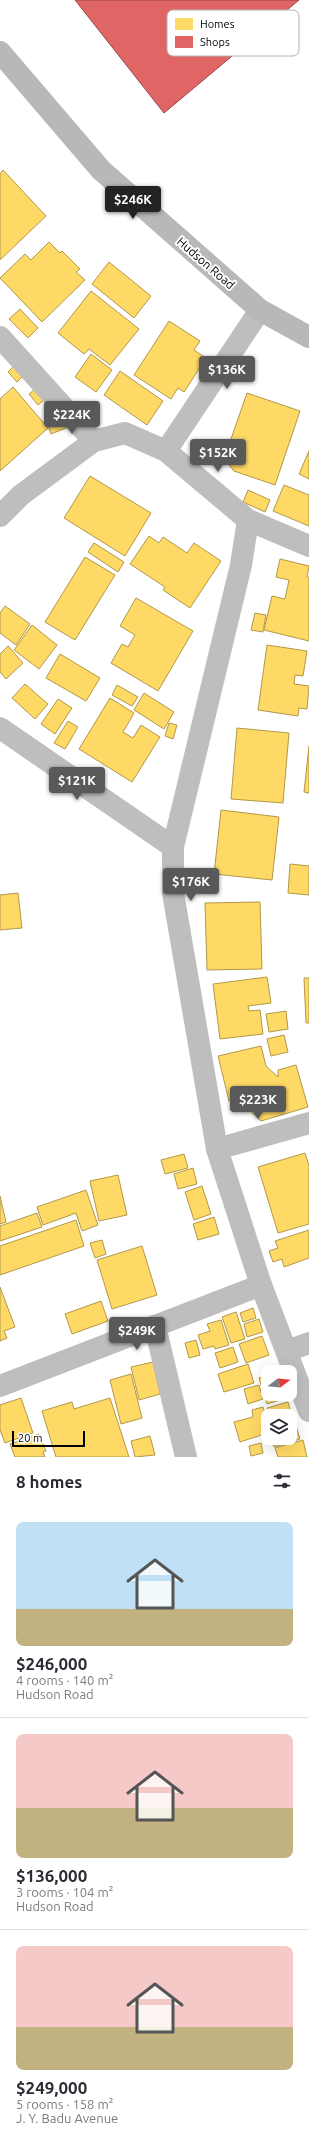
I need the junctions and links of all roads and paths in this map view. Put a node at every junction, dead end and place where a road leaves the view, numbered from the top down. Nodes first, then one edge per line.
1 (0, 52) edge
2 (260, 310) junction
3 (0, 337) edge
4 (309, 337) edge
5 (94, 441) junction
6 (166, 451) junction
7 (0, 516) edge
8 (248, 520) junction
9 (309, 546) edge
10 (0, 728) edge
11 (172, 847) junction
12 (309, 1123) edge
13 (217, 1149) junction
14 (261, 1285) junction
15 (156, 1326) junction
16 (309, 1343) edge
17 (287, 1351) junction
18 (0, 1386) edge
19 (309, 1411) edge
20 (186, 1457) edge

1 - 2 street, Hudson Road
2 - 4 street, Hudson Road
2 - 6 street
3 - 5 street
5 - 6 street
5 - 7 street
6 - 8 street
8 - 9 street
8 - 11 street
10 - 11 street
11 - 13 street
12 - 13 street
13 - 14 street
14 - 15 street
14 - 17 street
15 - 18 street
15 - 20 street
16 - 17 street
17 - 19 street

